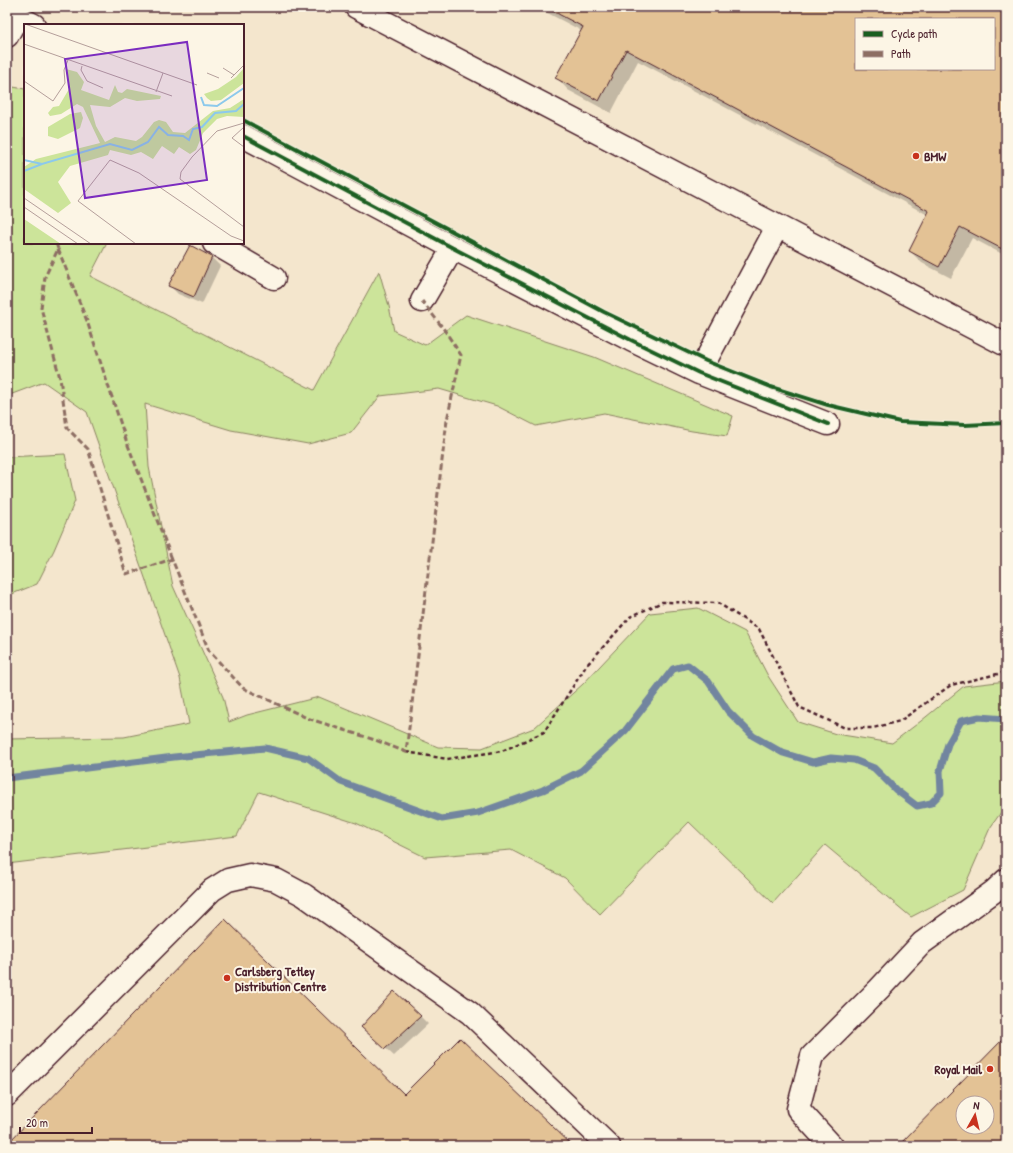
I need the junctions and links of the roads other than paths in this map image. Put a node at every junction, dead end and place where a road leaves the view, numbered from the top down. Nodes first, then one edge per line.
1 (356, 7) edge
2 (20, 17) edge
3 (7, 36) edge
4 (244, 137) edge
5 (778, 227) junction
6 (216, 244) edge
7 (452, 248) junction
8 (274, 278) dead end
9 (422, 301) dead end
10 (1006, 345) edge
11 (699, 373) junction
12 (828, 424) dead end
13 (1006, 880) edge
14 (7, 1095) edge
15 (610, 1146) edge
16 (832, 1146) edge

1 - 5 street
2 - 3 street
4 - 7 street
5 - 10 street
5 - 11 street
6 - 8 street
7 - 9 street
7 - 11 street
11 - 12 street
13 - 16 street
14 - 15 street

